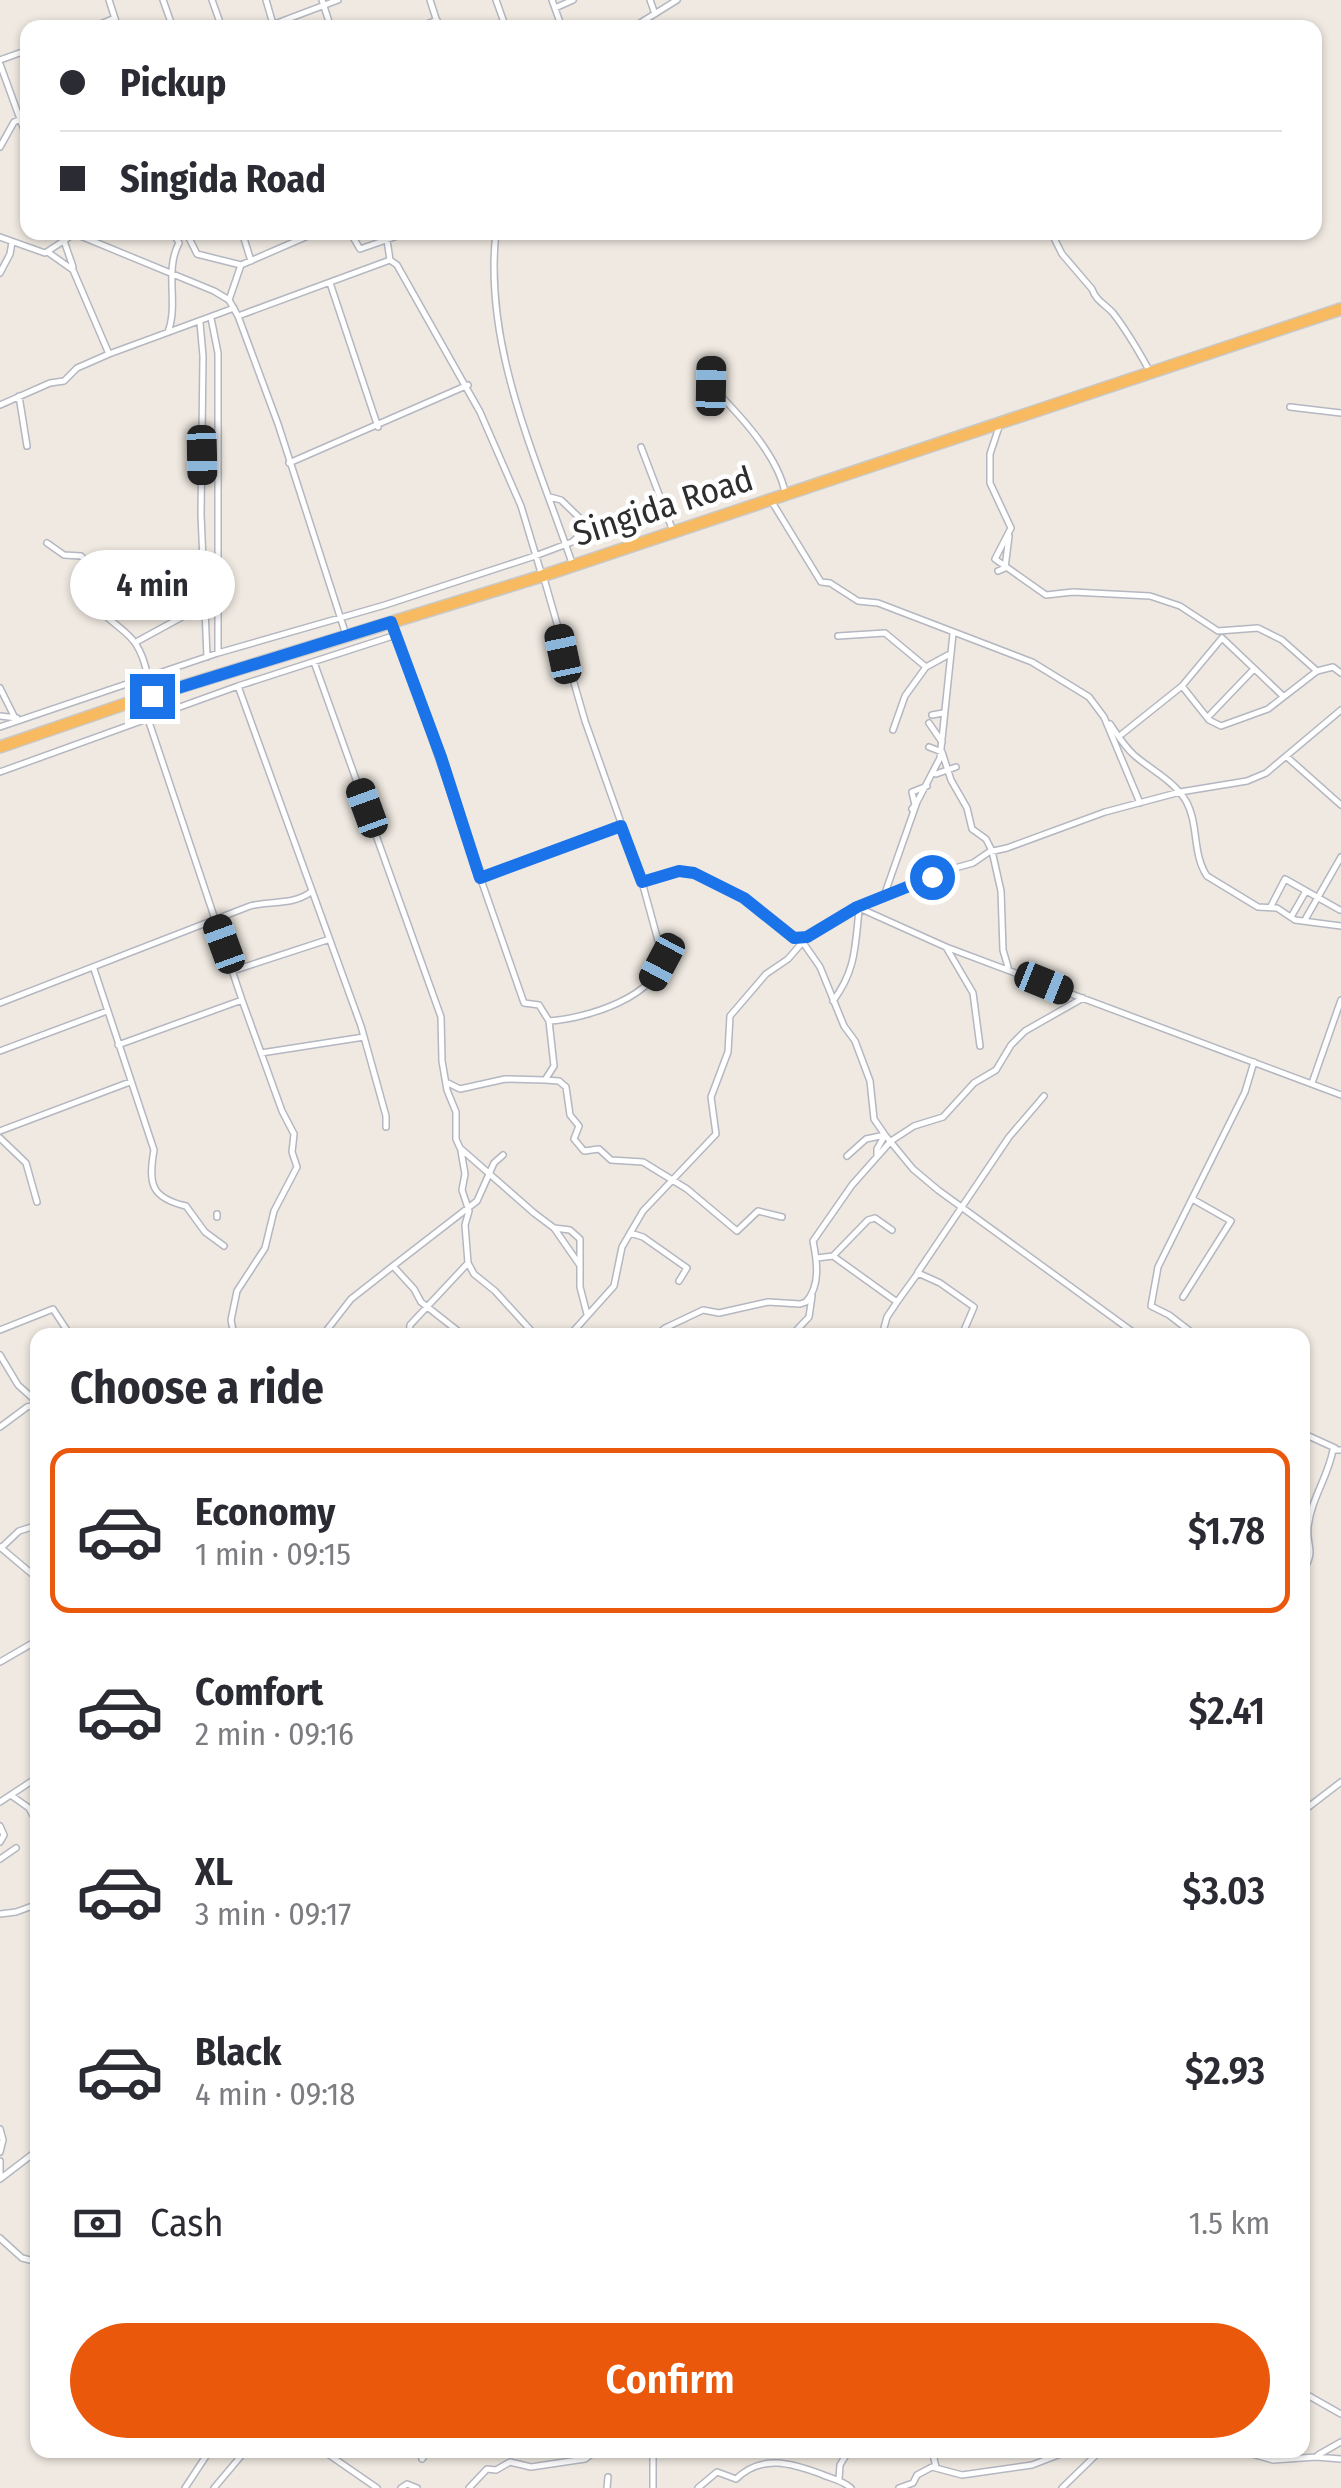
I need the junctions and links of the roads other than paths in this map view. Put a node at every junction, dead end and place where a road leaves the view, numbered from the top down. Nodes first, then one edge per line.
1 (109, 0) edge
2 (338, 0) edge
3 (552, 0) edge
4 (573, 0) edge
5 (650, 0) edge
6 (677, 0) edge
7 (323, 3) edge
8 (555, 8) junction
9 (655, 14) junction
10 (115, 18) joint
11 (110, 20) edge
12 (283, 20) edge
13 (559, 20) edge
14 (645, 20) edge
15 (0, 62) edge
16 (20, 108) edge
17 (20, 119) edge
18 (0, 148) edge
19 (0, 237) edge
20 (65, 240) edge
21 (92, 240) edge
22 (177, 240) edge
23 (190, 240) edge
24 (244, 240) edge
25 (290, 240) edge
26 (355, 240) edge
27 (386, 240) joint
28 (496, 240) edge
29 (1055, 240) edge
30 (12, 242) junction
31 (62, 242) junction
32 (49, 253) junction
33 (390, 260) junction
34 (251, 261) junction
35 (241, 265) junction
36 (73, 270) junction
37 (0, 273) edge
38 (172, 274) junction
39 (330, 283) junction
40 (229, 300) junction
41 (234, 308) junction
42 (1341, 309) edge
43 (238, 316) junction
44 (211, 318) junction
45 (200, 323) junction
46 (168, 332) junction
47 (109, 354) junction
48 (712, 360) dead end
49 (1150, 372) junction
50 (468, 385) junction
51 (19, 396) junction
52 (0, 404) edge
53 (1290, 408) dead end
54 (1341, 414) edge
55 (1003, 421) junction
56 (378, 426) junction
57 (27, 446) dead end
58 (640, 447) dead end
59 (289, 463) junction
60 (785, 494) junction
61 (548, 495) junction
62 (770, 499) junction
63 (602, 526) dead end
64 (589, 528) junction
65 (674, 531) junction
66 (1009, 533) junction
67 (47, 543) dead end
68 (566, 545) junction
69 (535, 556) junction
70 (572, 565) junction
71 (1001, 569) junction
72 (542, 575) junction
73 (101, 576) junction
74 (204, 590) junction
75 (205, 616) junction
76 (341, 618) junction
77 (391, 622) junction
78 (1218, 631) junction
79 (953, 634) junction
80 (346, 635) junction
81 (396, 636) junction
82 (838, 636) dead end
83 (962, 637) junction
84 (1222, 638) junction
85 (137, 642) junction
86 (953, 647) junction
87 (218, 653) junction
88 (208, 657) junction
89 (314, 662) junction
90 (926, 666) junction
91 (1252, 670) junction
92 (1317, 671) junction
93 (1341, 672) edge
94 (148, 676) junction
95 (238, 686) junction
96 (1182, 686) junction
97 (0, 688) edge
98 (1284, 696) junction
99 (1341, 710) edge
100 (944, 713) junction
101 (0, 716) edge
102 (1104, 717) junction
103 (1208, 718) junction
104 (19, 719) junction
105 (148, 719) junction
106 (0, 727) edge
107 (893, 730) dead end
108 (1122, 734) dead end
109 (942, 742) junction
110 (0, 747) edge
111 (928, 747) dead end
112 (942, 752) junction
113 (1288, 757) junction
114 (956, 768) dead end
115 (948, 770) junction
116 (0, 772) edge
117 (934, 775) junction
118 (920, 778) dead end
119 (925, 785) junction
120 (1180, 792) junction
121 (1140, 803) junction
122 (1341, 805) edge
123 (621, 826) junction
124 (992, 851) junction
125 (1341, 858) edge
126 (480, 878) junction
127 (642, 882) junction
128 (1306, 891) junction
129 (311, 892) junction
130 (884, 894) junction
131 (1317, 898) junction
132 (1299, 902) junction
133 (858, 908) junction
134 (1270, 908) junction
135 (1310, 908) junction
136 (1340, 909) edge
137 (1291, 917) junction
138 (1305, 919) junction
139 (216, 922) junction
140 (1329, 923) junction
141 (1341, 926) edge
142 (327, 940) junction
143 (805, 940) junction
144 (946, 946) junction
145 (1008, 968) junction
146 (94, 969) junction
147 (232, 970) junction
148 (1083, 998) junction
149 (242, 1000) junction
150 (1341, 1000) edge
151 (833, 1001) junction
152 (0, 1003) edge
153 (107, 1011) junction
154 (549, 1021) junction
155 (364, 1036) junction
156 (118, 1046) junction
157 (980, 1046) dead end
158 (0, 1051) edge
159 (261, 1054) junction
160 (1254, 1062) junction
161 (446, 1080) junction
162 (545, 1080) junction
163 (130, 1082) junction
164 (1312, 1083) junction
165 (460, 1089) junction
166 (1341, 1095) edge
167 (1044, 1096) dead end
168 (452, 1100) junction
169 (386, 1127) dead end
170 (885, 1134) junction
171 (0, 1135) edge
172 (891, 1141) junction
173 (460, 1148) junction
174 (503, 1155) dead end
175 (847, 1156) dead end
176 (877, 1156) junction
177 (490, 1172) junction
178 (673, 1180) junction
179 (1194, 1200) junction
180 (37, 1202) dead end
181 (467, 1208) junction
182 (964, 1208) junction
183 (782, 1217) dead end
184 (554, 1228) junction
185 (892, 1230) dead end
186 (630, 1233) junction
187 (224, 1246) dead end
188 (833, 1256) junction
189 (817, 1258) junction
190 (468, 1263) junction
191 (394, 1266) junction
192 (580, 1266) junction
193 (918, 1273) junction
194 (680, 1281) dead end
195 (812, 1296) junction
196 (1183, 1297) dead end
197 (897, 1302) junction
198 (428, 1306) junction
199 (587, 1314) junction
200 (66, 1328) edge
201 (233, 1328) edge
202 (328, 1328) edge
203 (410, 1328) edge
204 (455, 1328) edge
205 (529, 1328) edge
206 (576, 1328) edge
207 (664, 1328) edge
208 (799, 1328) edge
209 (884, 1328) edge
210 (965, 1328) edge
211 (1127, 1328) edge
212 (1184, 1328) edge
213 (0, 1330) edge
214 (0, 1355) edge
215 (30, 1396) edge
216 (30, 1406) edge
217 (0, 1427) edge
218 (1310, 1437) edge
219 (1338, 1449) edge
220 (1310, 1526) edge
221 (30, 1528) edge
222 (1, 1548) edge
223 (30, 1572) edge
224 (30, 1645) edge
225 (0, 1662) edge
226 (1341, 1782) edge
227 (30, 1784) edge
228 (12, 1796) junction
229 (0, 1802) edge
230 (1310, 1806) edge
231 (30, 1810) edge
232 (0, 1826) edge
233 (0, 1842) edge
234 (16, 1848) dead end
235 (0, 1858) edge
236 (30, 1907) edge
237 (0, 1914) edge
238 (0, 2129) edge
239 (0, 2152) edge
240 (30, 2156) edge
241 (0, 2161) edge
242 (0, 2178) edge
243 (0, 2238) edge
244 (30, 2260) edge
245 (1310, 2397) edge
246 (1341, 2414) edge
247 (1341, 2442) edge
248 (1316, 2456) junction
249 (1310, 2457) edge
250 (205, 2458) edge
251 (239, 2458) edge
252 (334, 2458) edge
253 (586, 2458) edge
254 (653, 2458) edge
255 (784, 2458) edge
256 (844, 2458) edge
257 (934, 2458) edge
258 (1050, 2458) edge
259 (1092, 2458) edge
260 (1266, 2458) edge
261 (1294, 2458) edge
262 (1341, 2459) edge
263 (786, 2462) junction
264 (936, 2467) junction
265 (608, 2478) dead end
266 (839, 2480) junction
267 (185, 2488) edge
268 (214, 2488) edge
269 (377, 2488) edge
270 (401, 2488) edge
271 (417, 2488) edge
272 (470, 2488) edge
273 (608, 2488) edge
274 (653, 2488) edge
275 (698, 2488) edge
276 (851, 2488) edge
277 (899, 2488) edge
278 (1062, 2488) edge

1 - 10 street
2 - 7 street
3 - 8 street
4 - 8 street
5 - 9 street
6 - 9 street
7 - 12 street
8 - 13 street
9 - 14 street
10 - 11 street
15 - 16 street
17 - 18 street
19 - 30 street
20 - 31 street
21 - 38 street
22 - 38 street
23 - 35 street
24 - 34 street
25 - 34 street
26 - 27 street
27 - 33 street
28 - 61 street
29 - 49 street
30 - 32 street
30 - 37 street
31 - 32 street
31 - 36 street
32 - 36 street
33 - 39 street
33 - 50 street
34 - 35 street
35 - 40 street
36 - 47 street
38 - 40 street
38 - 46 street
39 - 43 street
39 - 56 street
40 - 41 street
41 - 43 street
41 - 44 street
42 - 49 highway, Singida Road
43 - 59 street
44 - 45 street
44 - 87 street
45 - 46 street
45 - 74 street
46 - 47 street
47 - 51 street
48 - 60 street
49 - 55 highway, Singida Road
50 - 56 street
50 - 69 street
51 - 52 street
51 - 57 street
53 - 54 street
55 - 60 highway, Singida Road
55 - 66 street
56 - 59 street
58 - 65 street
59 - 76 street
60 - 62 highway, Singida Road
61 - 64 street
61 - 68 street
62 - 65 highway, Singida Road
62 - 79 street
63 - 64 street
64 - 68 street
65 - 70 highway, Singida Road
66 - 71 street
66 - 71 street
67 - 73 street
68 - 69 street
68 - 70 street
69 - 72 street
69 - 76 street
70 - 72 highway, Singida Road
71 - 78 street
72 - 77 highway, Singida Road
72 - 123 street
73 - 74 street
73 - 85 street
74 - 75 street
75 - 85 street
75 - 88 street
76 - 80 street
76 - 87 street
77 - 80 highway, Singida Road
77 - 81 street
78 - 84 street
78 - 92 street
79 - 83 street
79 - 86 street
80 - 110 highway, Singida Road
81 - 89 street
81 - 126 street
82 - 90 street
83 - 86 street
83 - 102 street
84 - 91 street
84 - 96 street
85 - 94 street
86 - 90 street
86 - 100 street
87 - 88 street
88 - 94 street
89 - 95 street
89 - 161 street
90 - 107 street
91 - 98 street
91 - 103 street
92 - 93 street
92 - 98 street
94 - 104 street
95 - 105 street
95 - 129 street
96 - 103 street
96 - 108 street
97 - 104 street
98 - 103 street
99 - 113 street
100 - 109 street
100 - 109 street
101 - 104 street
102 - 120 street
102 - 121 street
104 - 106 street
105 - 116 street
105 - 139 street
109 - 112 street
111 - 112 street
112 - 115 street
112 - 117 street
113 - 120 street
113 - 122 street
114 - 115 street
115 - 117 street
115 - 124 street
117 - 119 street
118 - 119 street
119 - 130 street
120 - 121 street
120 - 134 street
121 - 124 street
123 - 126 street
123 - 127 street
124 - 130 street
124 - 145 street
125 - 131 street
126 - 154 street
127 - 143 street
127 - 154 street
128 - 131 street
128 - 132 street
128 - 134 street
129 - 139 street
129 - 142 street
130 - 133 street
131 - 135 street
131 - 136 street
132 - 135 street
132 - 137 street
133 - 143 street
133 - 144 street
133 - 151 street
134 - 137 street
135 - 138 street
136 - 140 street
137 - 138 street
138 - 140 street
139 - 146 street
139 - 147 street
140 - 141 street
142 - 147 street
142 - 155 street
143 - 151 street
143 - 178 street
144 - 145 street
144 - 157 street
145 - 148 street
146 - 152 street
146 - 153 street
147 - 149 street
148 - 160 street
148 - 172 street
149 - 156 street
149 - 159 street
150 - 164 street
151 - 170 street
153 - 156 street
153 - 158 street
154 - 162 street
155 - 159 street
155 - 169 street
156 - 163 street
159 - 201 street
160 - 164 street
160 - 179 street
161 - 165 street
161 - 168 street
162 - 165 street
162 - 178 street
163 - 171 street
163 - 187 street
164 - 166 street
165 - 168 street
167 - 182 street
168 - 173 street
170 - 172 street
170 - 175 street
170 - 176 street
171 - 180 street
172 - 176 street
172 - 182 street
173 - 177 street
173 - 181 street
174 - 177 street
176 - 189 street
177 - 181 street
177 - 184 street
178 - 183 street
178 - 186 street
179 - 196 street
179 - 212 street
181 - 190 street
181 - 191 street
182 - 193 street
182 - 211 street
184 - 192 street
184 - 192 street
185 - 188 street
186 - 194 street
186 - 199 street
188 - 189 street
188 - 197 street
189 - 195 street
190 - 198 street
190 - 205 street
191 - 198 street
191 - 202 street
192 - 199 street
193 - 197 street
193 - 210 street
195 - 207 street
195 - 208 street
197 - 209 street
198 - 203 street
198 - 204 street
199 - 206 street
200 - 213 street
214 - 215 street
216 - 217 street
218 - 219 street
219 - 220 street
221 - 222 street
222 - 223 street
224 - 225 street
226 - 230 street
227 - 228 street
228 - 229 street
228 - 231 street
232 - 233 street
234 - 235 street
236 - 237 street
238 - 239 street
240 - 242 street
241 - 242 street
243 - 244 street
245 - 246 street
247 - 248 street
248 - 249 street
248 - 262 street
250 - 267 street
251 - 268 street
252 - 269 street
253 - 272 street
254 - 274 street
255 - 263 street
256 - 266 street
257 - 264 street
258 - 264 street
259 - 278 street
260 - 261 street
263 - 266 street
263 - 275 street
264 - 277 street
265 - 273 street
266 - 276 street
270 - 271 street

